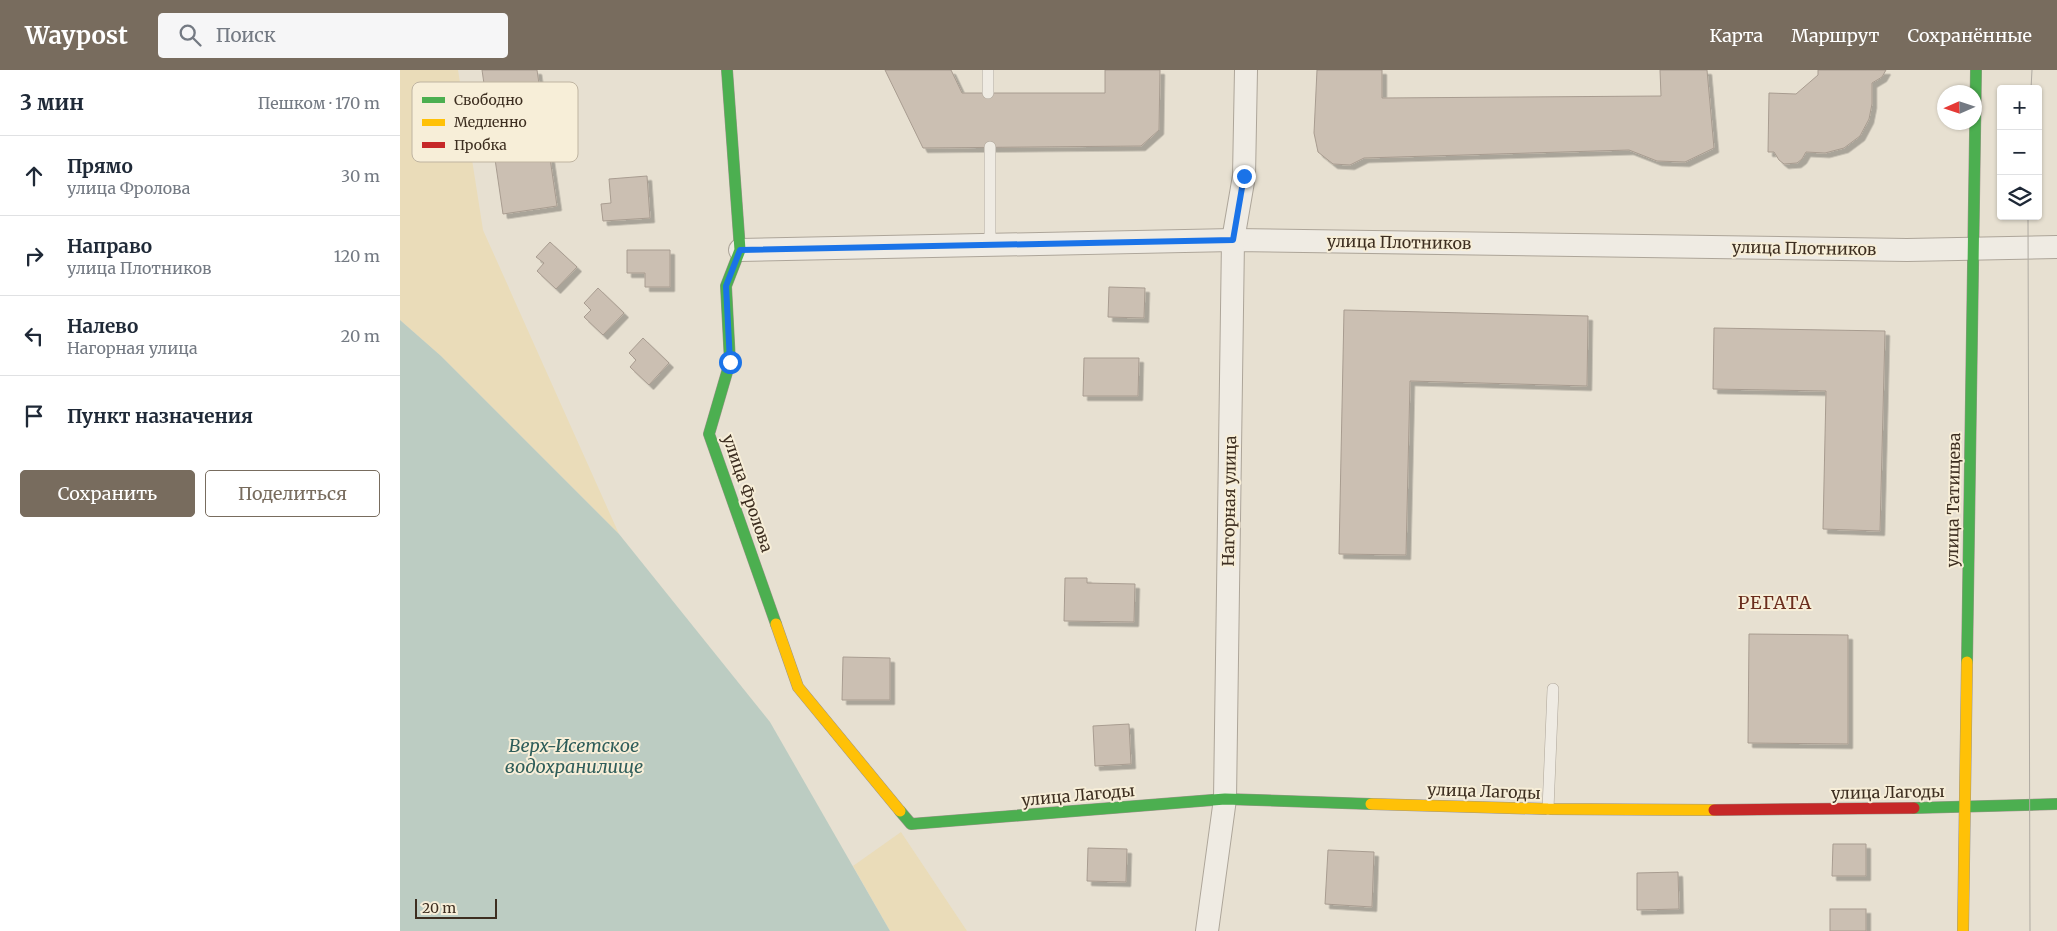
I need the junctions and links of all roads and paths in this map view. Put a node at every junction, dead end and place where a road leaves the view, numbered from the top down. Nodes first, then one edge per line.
1 (727, 70) edge
2 (988, 70) edge
3 (1246, 70) edge
4 (1976, 70) edge
5 (988, 92) dead end
6 (990, 147) dead end
7 (1233, 240) junction
8 (990, 244) junction
9 (2057, 247) edge
10 (1972, 249) junction
11 (740, 250) junction
12 (1553, 689) dead end
13 (1224, 800) junction
14 (2057, 804) edge
15 (1964, 808) junction
16 (1548, 809) junction
17 (911, 824) joint
18 (1207, 931) edge
19 (1963, 931) edge

1 - 11 street, улица Фролова
2 - 5 lane
3 - 7 street, Нагорная улица
4 - 10 street, улица Татищева
6 - 8 lane
7 - 8 street, улица Плотников
7 - 10 street, улица Плотников
7 - 13 street, Нагорная улица
8 - 11 street, улица Плотников
9 - 10 street, улица Плотников
10 - 15 street, улица Татищева
11 - 17 street, улица Фролова
12 - 16 lane
13 - 16 street, улица Лагоды
13 - 17 street, улица Лагоды
13 - 18 street, Нагорная улица
14 - 15 street, улица Лагоды
15 - 16 street, улица Лагоды
15 - 19 street, улица Татищева

